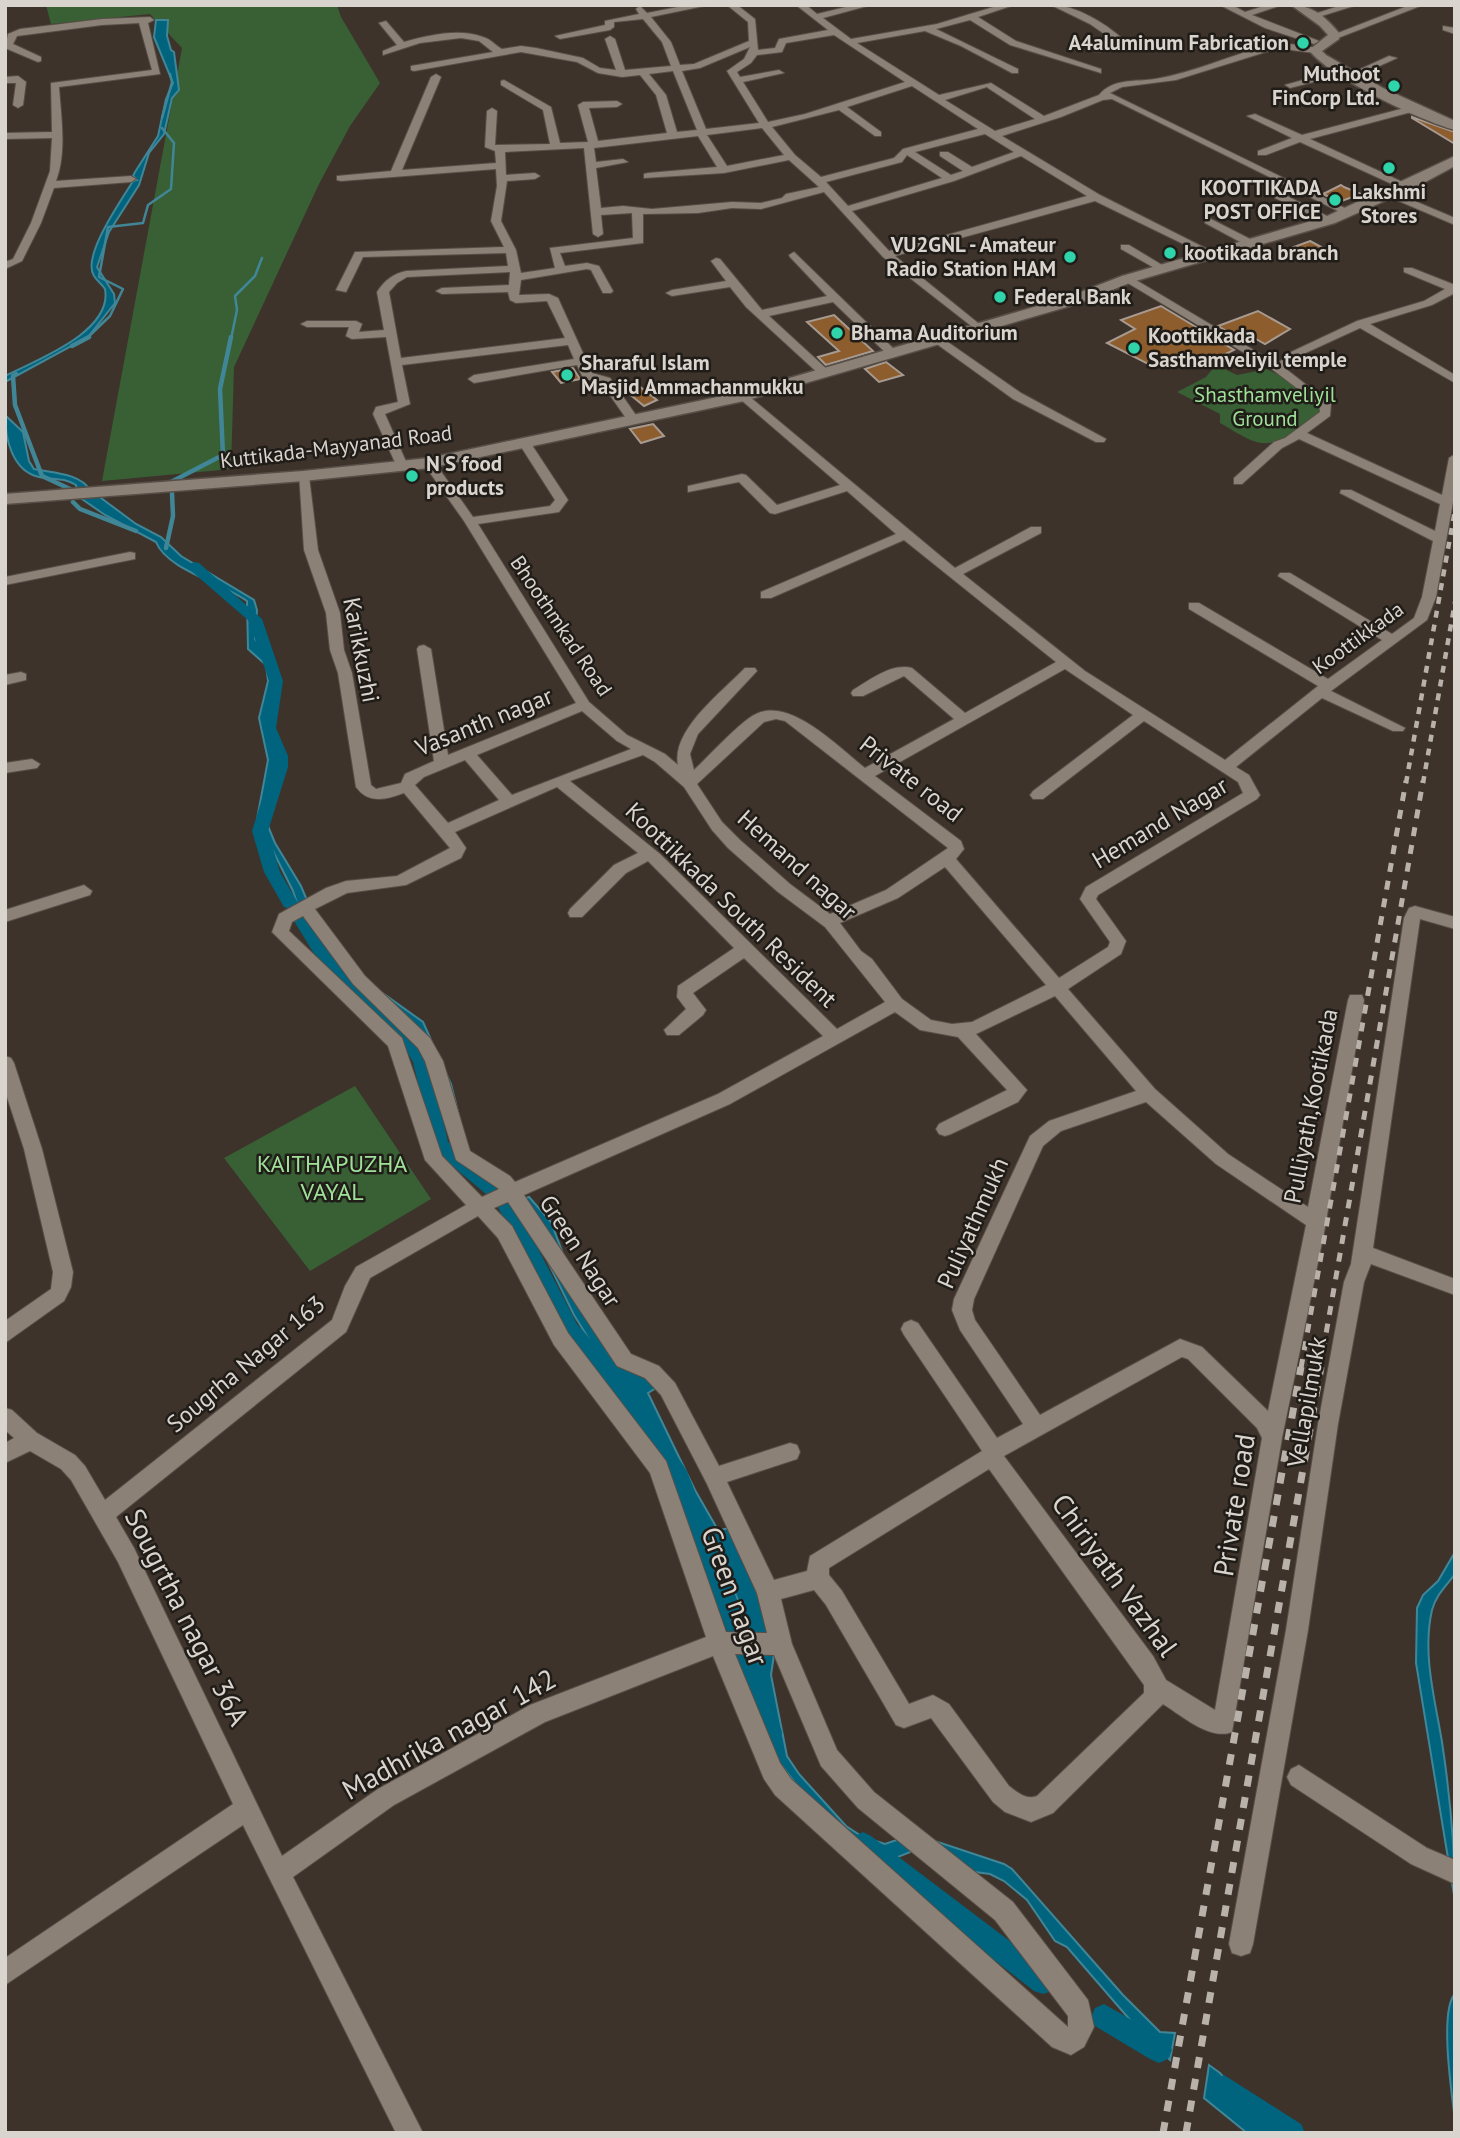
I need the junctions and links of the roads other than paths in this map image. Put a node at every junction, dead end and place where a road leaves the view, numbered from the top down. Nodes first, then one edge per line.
1 (637, 5) edge
2 (705, 5) edge
3 (730, 5) edge
4 (820, 5) edge
5 (976, 5) edge
6 (1010, 5) edge
7 (1055, 5) edge
8 (1224, 5) edge
9 (1278, 5) edge
10 (1353, 5) edge
11 (1419, 5) edge
12 (1299, 6) edge
13 (802, 7) edge
14 (870, 7) edge
15 (988, 11) junction
16 (1242, 15) junction
17 (646, 16) junction
18 (1312, 16) junction
19 (815, 17) junction
20 (972, 17) junction
21 (383, 23) dead end
22 (925, 28) junction
23 (834, 32) junction
24 (560, 36) dead end
25 (610, 39) dead end
26 (849, 42) junction
27 (6, 44) edge
28 (401, 44) junction
29 (1325, 44) junction
30 (753, 48) junction
31 (999, 49) junction
32 (1098, 50) dead end
33 (503, 52) junction
34 (386, 53) dead end
35 (1392, 58) dead end
36 (38, 59) dead end
37 (414, 68) dead end
38 (677, 68) junction
39 (1015, 71) dead end
40 (1098, 71) dead end
41 (643, 73) dead end
42 (779, 73) dead end
43 (622, 74) junction
44 (1346, 74) junction
45 (436, 77) dead end
46 (5, 80) edge
47 (737, 80) junction
48 (504, 83) dead end
49 (914, 83) junction
50 (1290, 85) dead end
51 (1103, 96) junction
52 (937, 99) junction
53 (617, 104) dead end
54 (18, 106) dead end
55 (841, 107) junction
56 (1416, 108) junction
57 (492, 111) dead end
58 (1252, 116) dead end
59 (1043, 120) junction
60 (765, 125) junction
61 (1455, 126) edge
62 (990, 132) junction
63 (702, 133) junction
64 (878, 134) dead end
65 (57, 135) junction
66 (5, 136) edge
67 (673, 137) junction
68 (1299, 139) junction
69 (592, 145) junction
70 (556, 147) junction
71 (500, 149) junction
72 (907, 151) junction
73 (1023, 152) junction
74 (1262, 153) dead end
75 (944, 154) dead end
76 (792, 157) junction
77 (1455, 160) edge
78 (623, 162) dead end
79 (592, 165) junction
80 (724, 170) junction
81 (971, 171) junction
82 (396, 172) junction
83 (502, 172) junction
84 (535, 176) dead end
85 (648, 176) dead end
86 (341, 178) dead end
87 (131, 179) dead end
88 (950, 179) junction
89 (49, 185) junction
90 (823, 185) junction
91 (1398, 190) junction
92 (1279, 196) dead end
93 (1096, 197) junction
94 (637, 210) junction
95 (845, 210) junction
96 (596, 212) junction
97 (1348, 212) junction
98 (1330, 220) junction
99 (1209, 221) dead end
100 (1455, 222) edge
101 (598, 234) dead end
102 (1248, 242) junction
103 (1125, 247) dead end
104 (511, 250) junction
105 (1210, 253) junction
106 (794, 255) dead end
107 (887, 255) junction
108 (716, 261) dead end
109 (5, 266) edge
110 (1162, 268) junction
111 (561, 270) junction
112 (1408, 270) dead end
113 (515, 278) junction
114 (1126, 279) junction
115 (733, 283) junction
116 (1455, 289) edge
117 (342, 290) dead end
118 (607, 290) dead end
119 (442, 291) dead end
120 (672, 293) dead end
121 (836, 299) junction
122 (761, 314) junction
123 (1361, 323) junction
124 (307, 324) dead end
125 (979, 329) junction
126 (389, 333) junction
127 (939, 340) junction
128 (572, 341) junction
129 (892, 353) junction
130 (581, 361) junction
131 (395, 362) junction
132 (1277, 368) junction
133 (824, 372) junction
134 (474, 379) dead end
135 (1455, 380) edge
136 (744, 396) junction
137 (632, 418) junction
138 (1298, 434) junction
139 (1100, 439) dead end
140 (524, 442) junction
141 (1455, 458) edge
142 (429, 463) junction
143 (402, 466) junction
144 (303, 476) junction
145 (1238, 481) dead end
146 (849, 486) junction
147 (693, 489) dead end
148 (1346, 493) dead end
149 (5, 499) edge
150 (1447, 502) junction
151 (470, 521) junction
152 (1036, 530) dead end
153 (905, 536) junction
154 (1440, 539) junction
155 (130, 555) dead end
156 (953, 575) junction
157 (1285, 576) dead end
158 (5, 581) edge
159 (766, 595) dead end
160 (1194, 606) dead end
161 (1392, 640) junction
162 (424, 649) dead end
163 (1065, 663) junction
164 (750, 671) dead end
165 (21, 677) dead end
166 (5, 680) edge
167 (1324, 689) junction
168 (858, 693) dead end
169 (584, 705) junction
170 (1144, 714) junction
171 (965, 719) junction
172 (1398, 728) dead end
173 (645, 749) junction
174 (467, 753) junction
175 (442, 763) junction
176 (32, 764) dead end
177 (5, 768) edge
178 (1226, 768) junction
179 (863, 776) junction
180 (559, 780) junction
181 (689, 783) junction
182 (407, 786) junction
183 (1038, 795) dead end
184 (509, 802) junction
185 (446, 830) junction
186 (649, 854) junction
187 (947, 858) junction
188 (84, 891) dead end
189 (305, 907) junction
190 (576, 913) dead end
191 (5, 916) edge
192 (828, 921) junction
193 (1455, 923) edge
194 (745, 949) junction
195 (1058, 987) junction
196 (1356, 1000) dead end
197 (896, 1004) junction
198 (673, 1030) dead end
199 (962, 1030) junction
200 (836, 1040) junction
201 (5, 1063) edge
202 (1149, 1094) junction
203 (945, 1129) dead end
204 (512, 1192) junction
205 (480, 1206) junction
206 (1315, 1221) junction
207 (1363, 1253) junction
208 (1455, 1287) edge
209 (911, 1329) dead end
210 (5, 1334) edge
211 (5, 1417) edge
212 (1037, 1428) junction
213 (1272, 1438) junction
214 (30, 1440) junction
215 (790, 1452) dead end
216 (993, 1453) junction
217 (5, 1454) edge
218 (714, 1477) junction
219 (102, 1515) junction
220 (818, 1578) junction
221 (768, 1592) junction
222 (719, 1643) junction
223 (781, 1644) junction
224 (1157, 1688) junction
225 (1299, 1777) dead end
226 (248, 1807) junction
227 (1455, 1872) edge
228 (278, 1873) junction
229 (1241, 1944) dead end
230 (5, 1973) edge
231 (404, 2130) edge

1 - 17 street
2 - 17 street
3 - 30 street
4 - 13 street
5 - 15 street
6 - 15 street
7 - 32 street
8 - 16 street
9 - 16 street
10 - 18 street
11 - 29 street
12 - 18 main road
13 - 19 street
14 - 19 street
15 - 20 street
16 - 29 street
17 - 24 street
17 - 38 street
18 - 29 main road
19 - 23 street
20 - 22 street
20 - 31 street
21 - 28 street
22 - 26 street
22 - 31 street
23 - 26 street
23 - 30 street
25 - 43 street
26 - 49 street
27 - 36 street
27 - 65 street
28 - 33 street
28 - 34 street
29 - 44 main road
29 - 51 street
30 - 38 street
30 - 47 street
31 - 39 street
31 - 40 street
33 - 37 street
33 - 43 street
35 - 44 street
38 - 43 street
38 - 63 street
41 - 67 street
42 - 47 street
44 - 50 street
44 - 56 main road
45 - 82 street
46 - 54 street
47 - 60 street
48 - 70 street
49 - 52 street
49 - 55 street
51 - 59 street
51 - 97 street
52 - 59 street
52 - 62 street
53 - 69 street
55 - 60 street
55 - 64 street
56 - 61 main road
56 - 68 street
57 - 71 street
58 - 68 street
59 - 62 street
60 - 63 street
60 - 76 street
62 - 72 street
62 - 73 street
63 - 67 street
63 - 80 street
65 - 66 street
65 - 89 street
67 - 69 street
68 - 74 street
68 - 91 street
69 - 70 street
69 - 79 street
70 - 71 street
71 - 83 street
72 - 88 street
72 - 90 street
73 - 81 street
73 - 93 street
75 - 81 street
76 - 80 street
76 - 90 street
77 - 91 main road, Kuttikada-Mayyanad Road
78 - 79 street
79 - 96 street
80 - 85 street
81 - 88 street
82 - 83 street
82 - 86 street
83 - 84 street
83 - 104 street
87 - 89 street
88 - 95 street
89 - 109 street
90 - 94 street
90 - 95 street
91 - 97 main road, Kuttikada-Mayyanad Road
91 - 100 street
92 - 98 street
93 - 105 street
93 - 107 street
94 - 96 street
94 - 111 street
95 - 107 street
96 - 101 street
97 - 98 main road, Kuttikada-Mayyanad Road
98 - 102 main road, Kuttikada-Mayyanad Road
99 - 102 street
102 - 105 main road, Kuttikada-Mayyanad Road
103 - 110 street
104 - 113 street
104 - 117 street
105 - 110 main road, Kuttikada-Mayyanad Road
106 - 121 street
107 - 125 street
108 - 115 street
110 - 114 main road, Kuttikada-Mayyanad Road
111 - 113 street
111 - 118 street
112 - 116 street
113 - 119 street
113 - 126 street
113 - 128 street
114 - 125 main road, Kuttikada-Mayyanad Road
114 - 132 street
115 - 120 street
115 - 122 street
116 - 123 street
121 - 122 street
121 - 129 street
122 - 133 street
123 - 132 street
123 - 135 street
124 - 126 street
125 - 127 main road, Kuttikada-Mayyanad Road
126 - 131 street
127 - 129 main road, Kuttikada-Mayyanad Road
127 - 139 street
128 - 130 street
128 - 131 street
129 - 133 main road, Kuttikada-Mayyanad Road
130 - 134 street
130 - 137 street
131 - 143 street
132 - 138 street
133 - 136 main road, Kuttikada-Mayyanad Road
136 - 137 main road, Kuttikada-Mayyanad Road
136 - 146 street, Hemand Nagar
137 - 140 main road, Kuttikada-Mayyanad Road
138 - 145 street
138 - 150 street
140 - 142 main road, Kuttikada-Mayyanad Road
140 - 151 street
141 - 150 street, Koottikkada
142 - 143 main road, Kuttikada-Mayyanad Road
142 - 151 street, Bhoothmkad Road
143 - 144 main road, Kuttikada-Mayyanad Road
144 - 149 main road, Kuttikada-Mayyanad Road
144 - 182 street, Karikkuzhi
146 - 147 street
146 - 153 street, Hemand Nagar
148 - 154 street
150 - 154 street, Koottikkada
151 - 169 street, Bhoothmkad Road
152 - 156 street
153 - 156 street, Hemand Nagar
153 - 159 street
154 - 161 street, Koottikkada
155 - 158 street
156 - 163 street, Hemand Nagar
157 - 161 street
160 - 167 street
161 - 167 street, Koottikkada
162 - 175 street
163 - 170 street, Hemand Nagar
163 - 171 street
164 - 181 street
165 - 166 street
167 - 172 street
167 - 178 street, Koottikkada
168 - 171 street
169 - 173 street, Bhoothmkad Road
169 - 174 street, Vasanth nagar
170 - 178 street, Hemand Nagar
170 - 183 street
171 - 179 street
173 - 180 street
173 - 181 street, Bhoothmkad Road
174 - 175 street, Vasanth nagar
174 - 184 street
175 - 182 street, Vasanth nagar
176 - 177 street
178 - 195 street, Hemand Nagar
179 - 181 street, Private road
179 - 187 street, Private road
180 - 184 street
180 - 186 street, Koottikkada South Resident
181 - 192 street, Hemand nagar
182 - 185 street
184 - 185 street
185 - 189 street, Green nagar
186 - 190 street
186 - 194 street, Koottikkada South Resident
187 - 192 street, Private road
187 - 195 street, Private road
188 - 191 street
189 - 204 street, Green Nagar
189 - 205 street, Green nagar
192 - 197 street, Hemand nagar
193 - 207 street, Vellapilmukk
194 - 198 street
194 - 200 street, Koottikkada South Resident
195 - 199 street, Hemand nagar
195 - 202 street, Private road
196 - 206 street, Pulliyath,Kootikada
197 - 199 street, Hemand nagar
197 - 200 street, Sougrha Nagar 163
199 - 203 street
200 - 204 street, Sougrha Nagar 163
201 - 210 street
202 - 206 street, Private road
202 - 212 street, Puliyathmukh
204 - 205 street, Sougrha Nagar 163
204 - 218 street, Green Nagar
205 - 219 street, Sougrha Nagar 163
205 - 222 street, Green nagar
206 - 213 street, Private road
207 - 208 street
207 - 229 street, Vellapilmukk
209 - 216 street
211 - 214 street, Sougrtha nagar 36A
212 - 213 street
212 - 216 street
213 - 224 street, Private road
214 - 217 street
214 - 219 street, Sougrtha nagar 36A
215 - 218 street
216 - 220 street
216 - 224 street, Chiriyath Vazhal
218 - 221 street, Green Nagar
219 - 226 street, Sougrtha nagar 36A
220 - 221 street
220 - 224 street, Chiriyath Vazhal
221 - 223 street, Green Nagar
222 - 223 street, Madhrika nagar 142
222 - 223 street, Green nagar
222 - 228 street, Madhrika nagar 142
225 - 227 street
226 - 228 street, Sougrtha nagar 36A
226 - 230 street
228 - 231 street, Sougrtha nagar 36A

